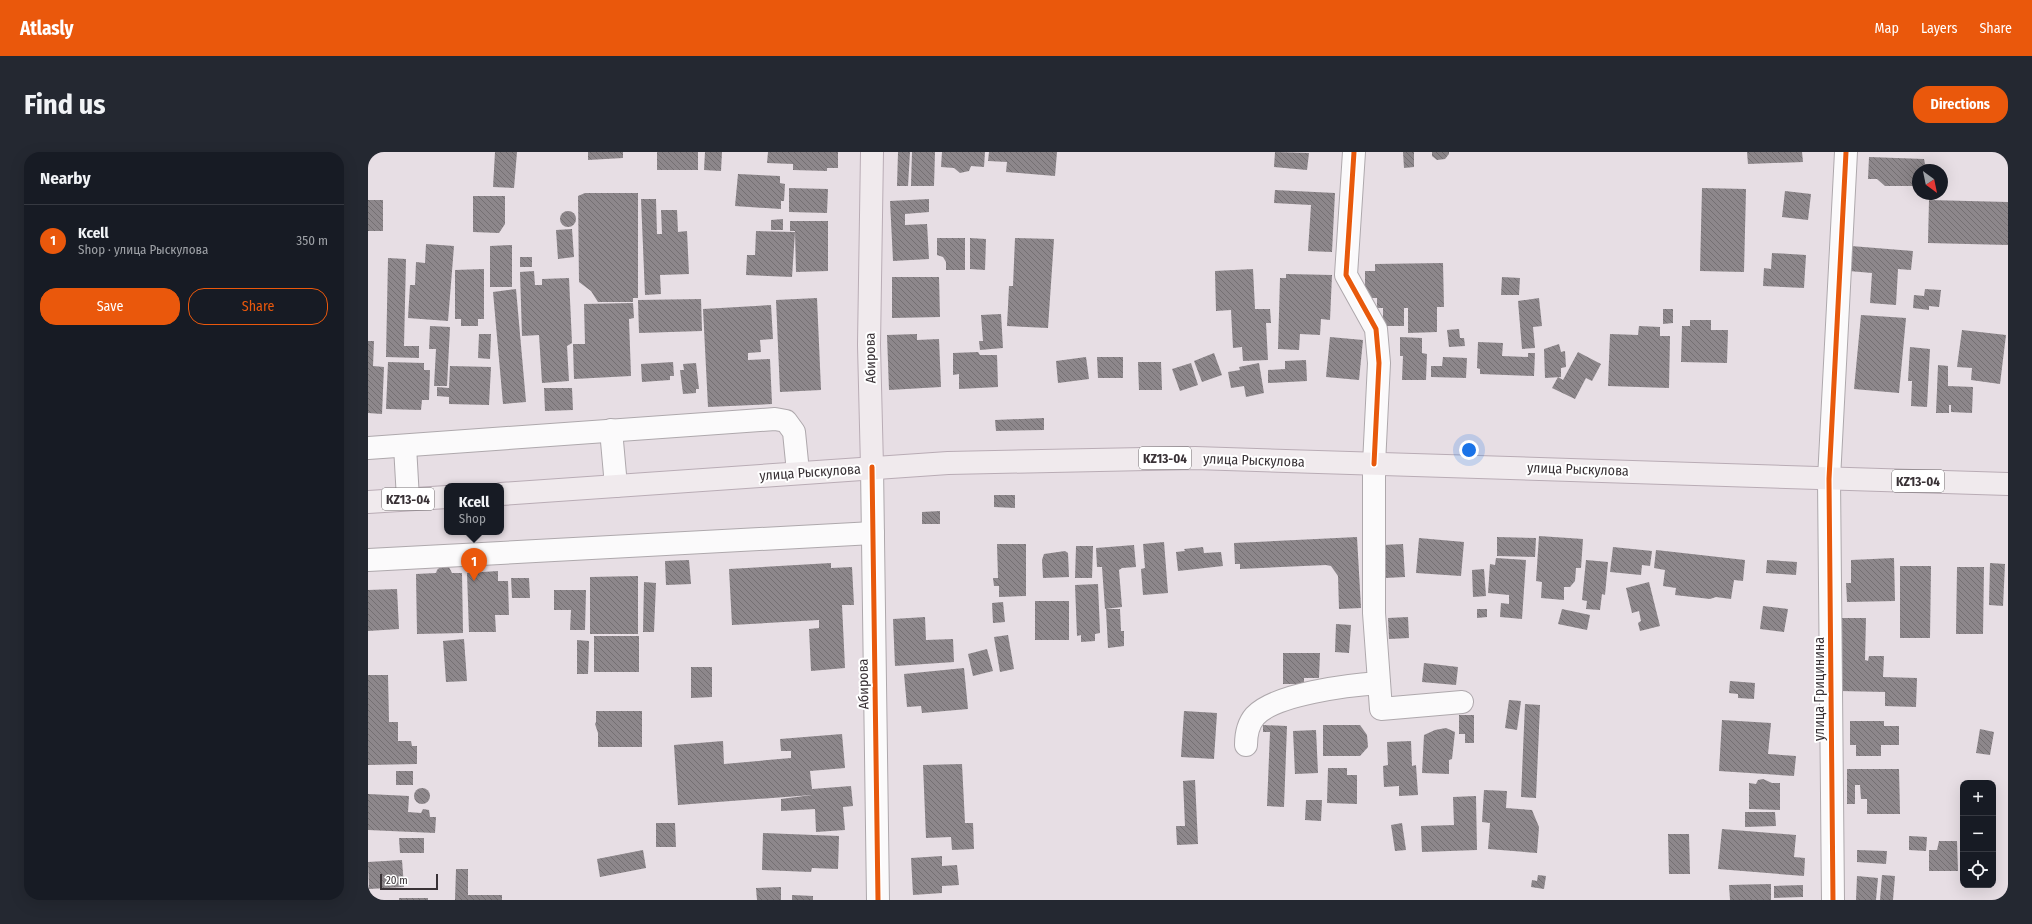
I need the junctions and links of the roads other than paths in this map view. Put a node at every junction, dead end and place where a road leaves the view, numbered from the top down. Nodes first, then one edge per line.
1 (872, 152) edge
2 (1354, 152) edge
3 (1846, 152) edge
4 (611, 430) junction
5 (405, 446) junction
6 (368, 448) edge
7 (1374, 464) junction
8 (872, 467) junction
9 (798, 472) junction
10 (1829, 479) junction
11 (2008, 484) edge
12 (616, 486) junction
13 (504, 494) edge
14 (444, 497) edge
15 (408, 499) junction
16 (368, 502) edge
17 (873, 533) junction
18 (368, 560) edge
19 (1379, 682) junction
20 (1462, 702) dead end
21 (1246, 745) dead end
22 (878, 900) edge
23 (1833, 900) edge

1 - 8 main road, Абирова
2 - 7 street
3 - 10 street, улица Грицинина
4 - 5 street
4 - 9 street
4 - 12 street
5 - 6 street
5 - 15 street
7 - 8 main road, улица Рыскулова / KZ13-04
7 - 10 main road, улица Рыскулова / KZ13-04
7 - 19 street
8 - 9 main road, улица Рыскулова / KZ13-04
8 - 17 street, Абирова
9 - 12 main road, улица Рыскулова / KZ13-04
10 - 11 main road, улица Рыскулова / KZ13-04
10 - 23 street, улица Грицинина
12 - 13 main road, улица Рыскулова / KZ13-04
14 - 15 main road, KZ13-04
15 - 16 main road, KZ13-04
17 - 18 street
17 - 22 street, Абирова
19 - 20 street
19 - 21 street

